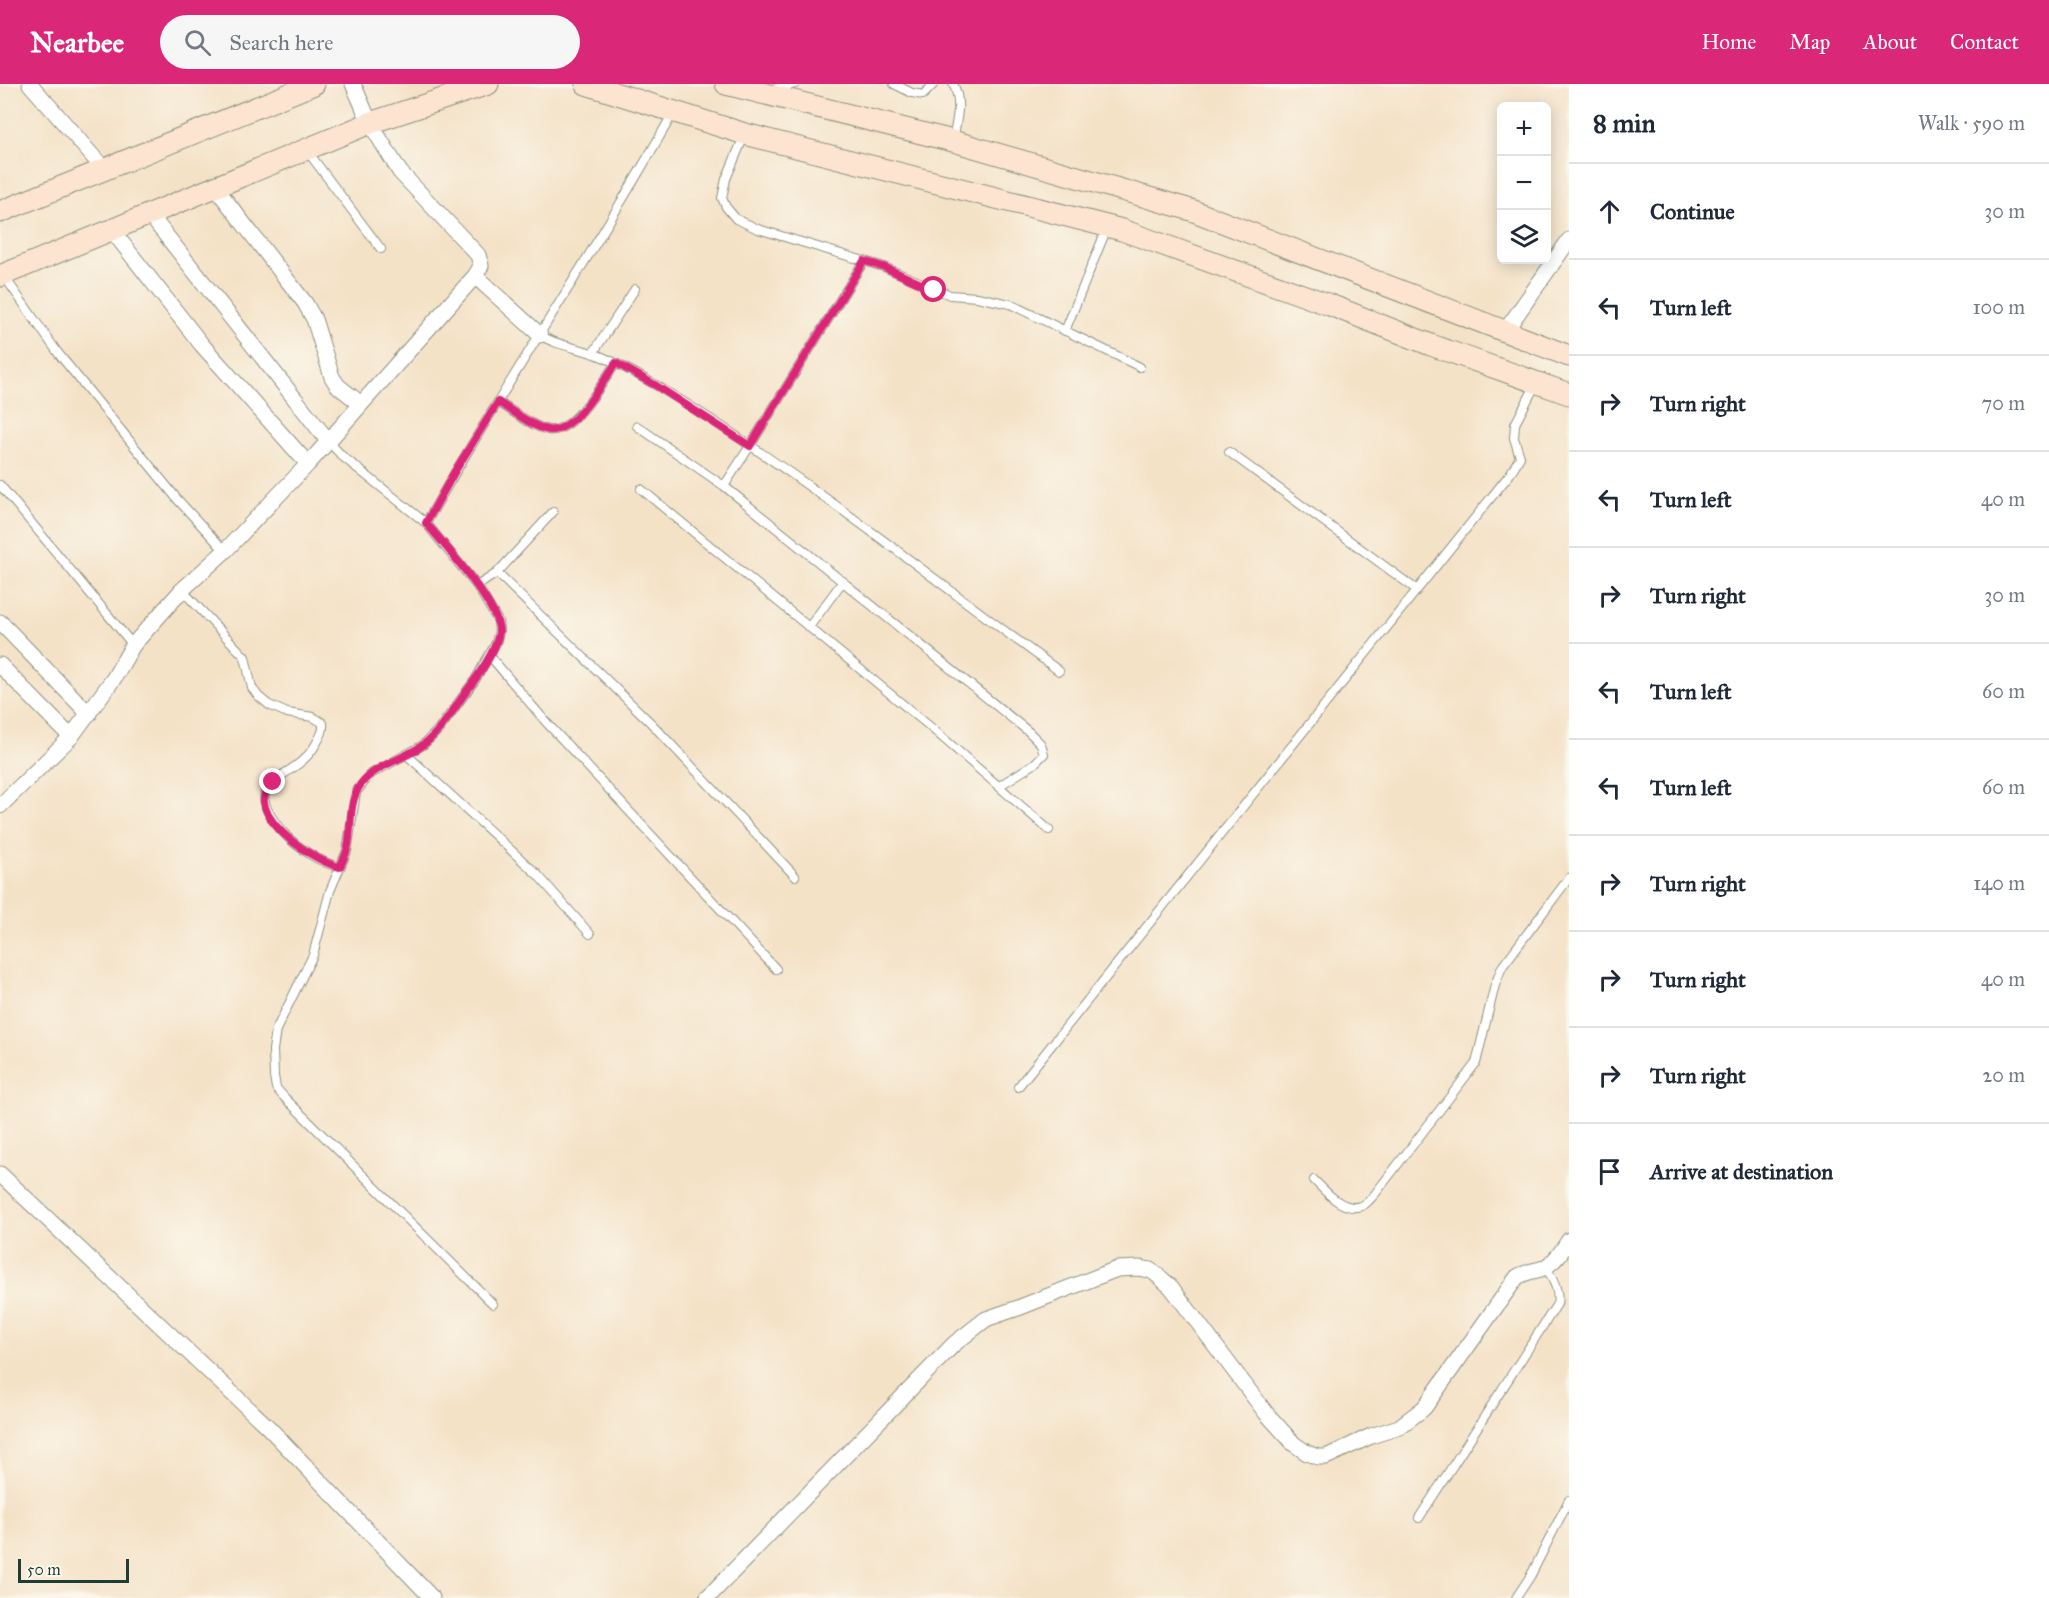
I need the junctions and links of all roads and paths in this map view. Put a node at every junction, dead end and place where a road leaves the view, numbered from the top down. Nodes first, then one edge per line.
1 (30, 84) edge
2 (314, 84) edge
3 (488, 84) edge
4 (586, 84) edge
5 (726, 84) edge
6 (795, 84) edge
7 (894, 84) edge
8 (934, 84) edge
9 (953, 84) edge
10 (356, 88) edge
11 (758, 92) junction
12 (674, 111) junction
13 (368, 117) junction
14 (745, 134) junction
15 (953, 141) junction
16 (307, 151) junction
17 (102, 168) junction
18 (216, 188) junction
19 (0, 212) edge
20 (150, 215) junction
21 (1108, 226) junction
22 (111, 229) junction
23 (1569, 240) edge
24 (381, 249) dead end
25 (864, 261) junction
26 (2, 275) edge
27 (475, 276) junction
28 (635, 289) dead end
29 (1506, 330) junction
30 (1065, 331) junction
31 (540, 335) junction
32 (593, 352) junction
33 (1569, 356) edge
34 (616, 363) junction
35 (1140, 367) dead end
36 (1537, 382) junction
37 (1569, 394) edge
38 (498, 402) junction
39 (361, 404) junction
40 (637, 426) dead end
41 (329, 442) junction
42 (750, 446) junction
43 (1229, 452) dead end
44 (308, 464) junction
45 (0, 485) edge
46 (724, 486) junction
47 (640, 489) dead end
48 (553, 512) dead end
49 (426, 523) junction
50 (225, 551) junction
51 (497, 573) junction
52 (843, 581) junction
53 (477, 586) junction
54 (182, 590) junction
55 (1417, 590) junction
56 (0, 622) edge
57 (809, 627) junction
58 (133, 645) junction
59 (489, 655) junction
60 (0, 665) edge
61 (1059, 671) dead end
62 (89, 714) junction
63 (71, 737) junction
64 (407, 754) junction
65 (999, 786) junction
66 (0, 806) edge
67 (1049, 830) dead end
68 (340, 867) junction
69 (795, 876) dead end
70 (1569, 878) edge
71 (590, 934) dead end
72 (776, 969) dead end
73 (1018, 1087) dead end
74 (0, 1174) edge
75 (1314, 1180) dead end
76 (1569, 1240) edge
77 (1546, 1267) junction
78 (493, 1304) dead end
79 (1569, 1500) edge
80 (1419, 1518) dead end
81 (432, 1598) edge
82 (707, 1598) edge
83 (1516, 1598) edge

1 - 17 street
2 - 17 street
3 - 13 street
4 - 12 street
5 - 11 street
6 - 11 lane
7 - 8 lane
9 - 15 lane
10 - 13 street
11 - 15 street
12 - 14 street
12 - 31 lane
13 - 16 street
13 - 27 street
14 - 21 street
14 - 25 lane
15 - 29 street
16 - 18 street
16 - 24 lane
17 - 19 street
18 - 20 street
18 - 39 street
20 - 22 street
20 - 41 street
21 - 30 lane
21 - 36 street
22 - 26 street
22 - 44 street
23 - 29 street
25 - 30 lane
25 - 42 lane
26 - 50 lane
27 - 31 street
27 - 39 street
28 - 32 lane
29 - 33 street
30 - 35 lane
31 - 32 lane
31 - 38 lane
32 - 34 lane
34 - 38 lane
34 - 42 lane
36 - 37 street
36 - 55 lane
38 - 49 lane
39 - 41 street
40 - 46 lane
41 - 44 street
41 - 49 lane
42 - 46 lane
42 - 61 lane
43 - 55 lane
44 - 50 street
45 - 58 lane
46 - 52 lane
47 - 57 lane
48 - 51 lane
49 - 53 lane
50 - 54 street
51 - 53 lane
51 - 69 lane
52 - 57 lane
52 - 65 lane
53 - 59 lane
54 - 58 street
54 - 68 lane
55 - 73 lane
56 - 62 street
57 - 65 lane
58 - 62 street
59 - 64 lane
59 - 72 lane
60 - 63 street
62 - 63 street
63 - 66 street
64 - 68 lane
64 - 71 lane
65 - 67 lane
68 - 78 lane
70 - 75 lane
74 - 81 street
76 - 77 street
77 - 80 lane
77 - 82 street
79 - 83 lane

